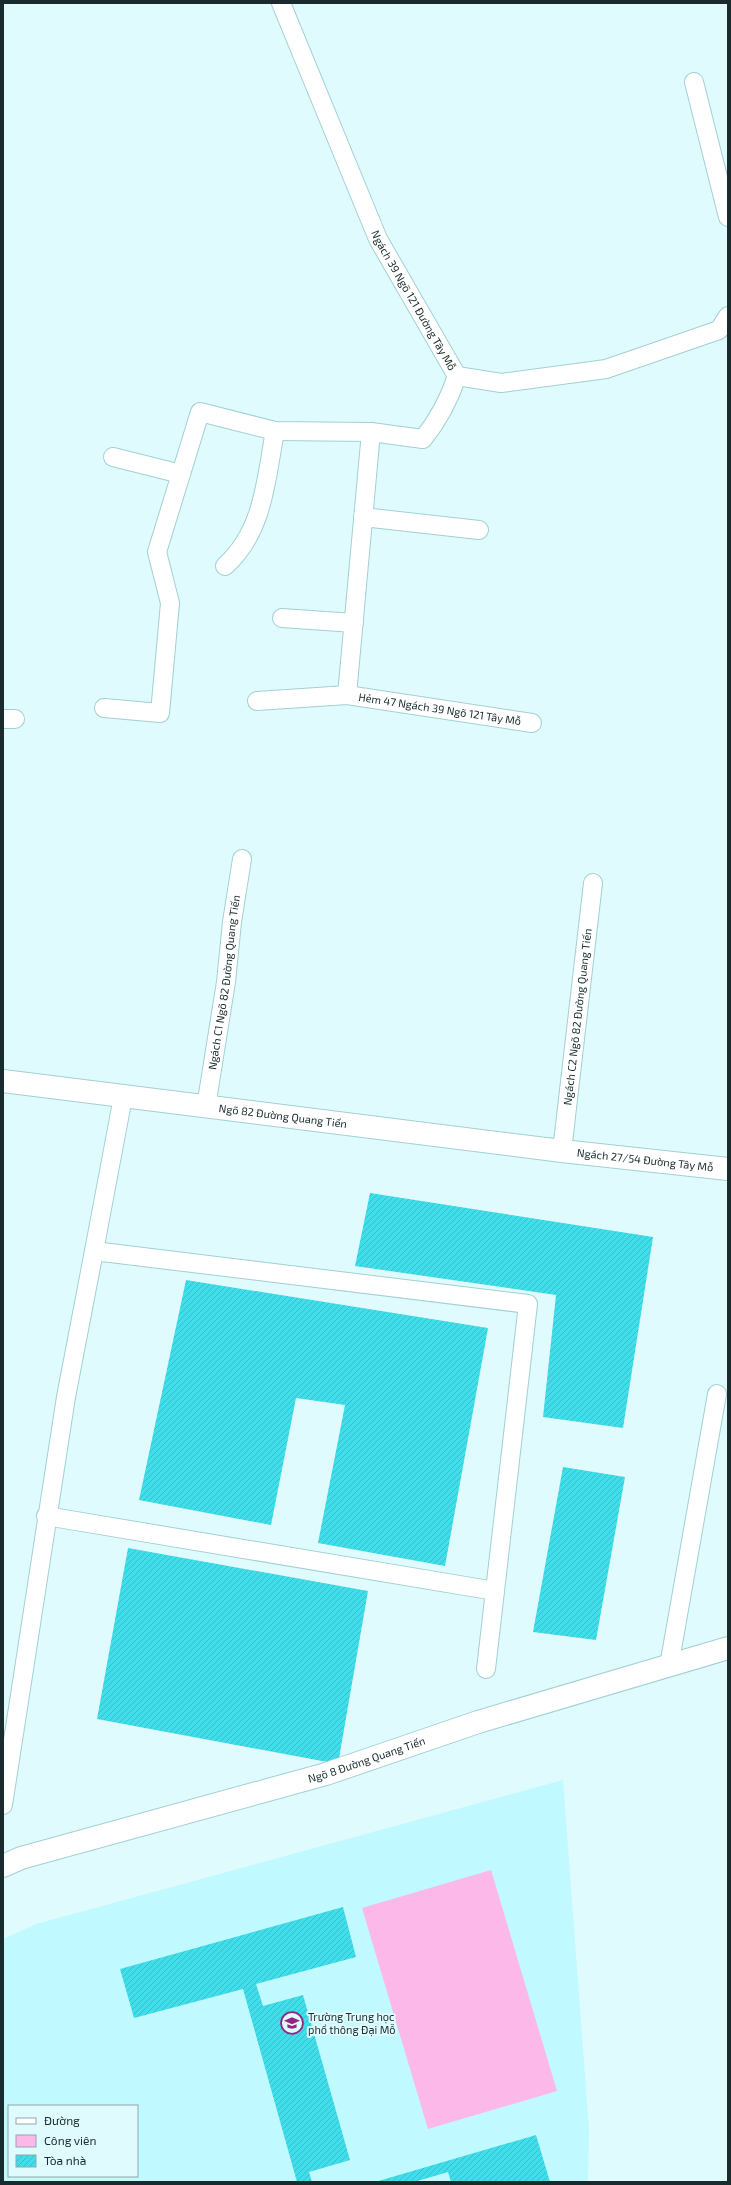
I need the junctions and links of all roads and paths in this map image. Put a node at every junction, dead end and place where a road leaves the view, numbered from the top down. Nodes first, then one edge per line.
1 (281, 3) edge
2 (694, 82) dead end
3 (728, 217) edge
4 (728, 316) edge
5 (457, 376) junction
6 (275, 431) junction
7 (370, 432) junction
8 (113, 457) dead end
9 (181, 474) junction
10 (363, 517) junction
11 (479, 530) dead end
12 (225, 566) dead end
13 (282, 618) dead end
14 (354, 622) junction
15 (347, 695) junction
16 (257, 701) dead end
17 (104, 708) dead end
18 (532, 723) dead end
19 (242, 859) dead end
20 (593, 883) dead end
21 (3, 1081) edge
22 (123, 1097) junction
23 (206, 1107) junction
24 (562, 1151) junction
25 (728, 1169) edge
26 (94, 1251) junction
27 (717, 1394) dead end
28 (46, 1516) junction
29 (494, 1591) junction
30 (728, 1648) edge
31 (669, 1666) junction
32 (486, 1669) dead end
33 (3, 1805) edge
34 (3, 1866) edge

1 - 5 lane, Ngách 39 Ngõ 121 Đường Tây Mỗ
2 - 3 lane
4 - 5 lane, Ngách 39 Ngõ 121 Đường Tây Mỗ
5 - 7 lane
6 - 7 lane
6 - 9 lane
6 - 12 lane
7 - 10 lane, Hẻm 47 Ngách 39 Ngõ 121 Tây Mỗ
8 - 9 lane
9 - 17 lane
10 - 11 lane
10 - 14 lane, Hẻm 47 Ngách 39 Ngõ 121 Tây Mỗ
13 - 14 lane
14 - 15 lane, Hẻm 47 Ngách 39 Ngõ 121 Tây Mỗ
15 - 16 lane, Hẻm 47 Ngách 39 Ngõ 121 Tây Mỗ
15 - 18 lane, Hẻm 47 Ngách 39 Ngõ 121 Tây Mỗ
19 - 23 lane, Ngách C1 Ngõ 82 Đường Quang Tiến
20 - 24 lane, Ngách C2 Ngõ 82 Đường Quang Tiến
21 - 22 street, Ngõ 82 Đường Quang Tiến
22 - 23 street, Ngõ 82 Đường Quang Tiến
22 - 26 lane
23 - 24 street, Ngõ 82 Đường Quang Tiến
24 - 25 street, Ngách 27/54 Đường Tây Mỗ
26 - 28 lane
26 - 29 lane
27 - 31 lane
28 - 29 lane
28 - 33 lane
29 - 32 lane
30 - 31 street, Ngõ 8 Đường Quang Tiến
31 - 34 street, Ngõ 8 Đường Quang Tiến

